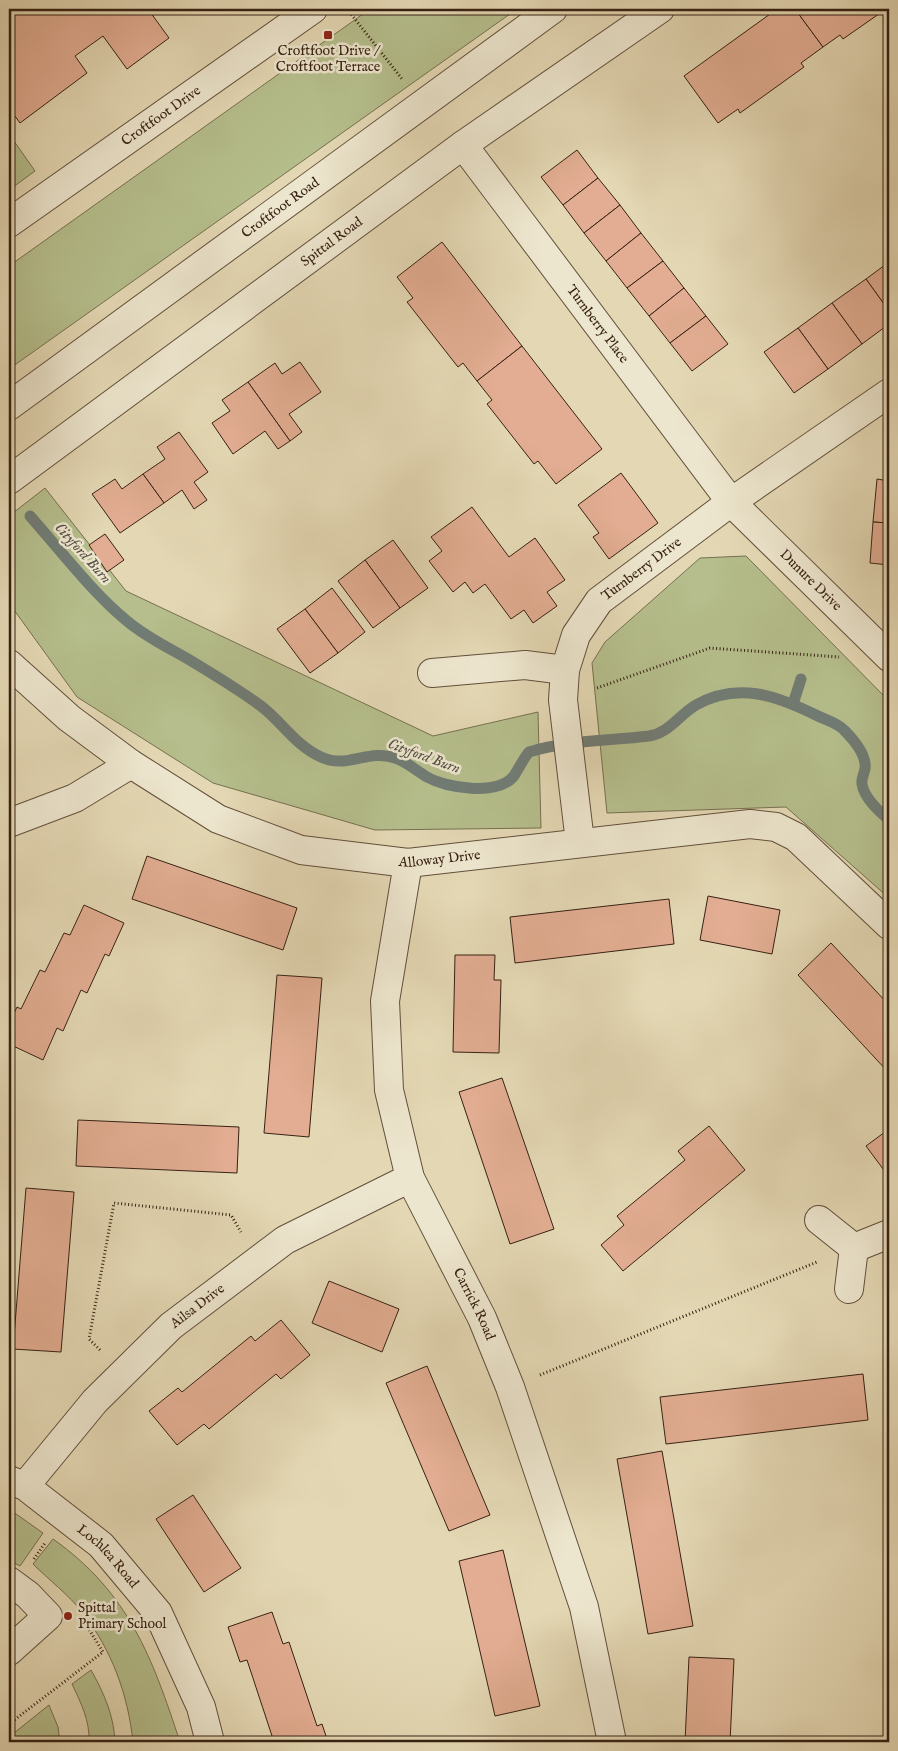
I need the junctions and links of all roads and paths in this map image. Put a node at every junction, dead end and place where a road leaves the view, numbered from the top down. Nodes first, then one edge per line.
1 (313, 9) edge
2 (346, 9) edge
3 (553, 9) edge
4 (660, 9) edge
5 (422, 104) junction
6 (462, 146) junction
7 (9, 223) edge
8 (889, 393) edge
9 (9, 406) edge
10 (9, 480) edge
11 (731, 502) junction
12 (889, 657) edge
13 (840, 658) dead end
14 (9, 664) edge
15 (565, 670) junction
16 (432, 673) dead end
17 (564, 705) junction
18 (131, 764) junction
19 (9, 823) edge
20 (580, 842) junction
21 (408, 863) junction
22 (889, 925) edge
23 (410, 1178) junction
24 (231, 1215) dead end
25 (819, 1220) dead end
26 (889, 1234) edge
27 (854, 1248) junction
28 (849, 1289) dead end
29 (89, 1339) dead end
30 (510, 1387) junction
31 (17, 1483) edge
32 (9, 1581) edge
33 (9, 1651) edge
34 (210, 1742) edge
35 (612, 1742) edge

1 - 7 street, Croftfoot Drive
2 - 5 path
3 - 5 street, Croftfoot Road
4 - 6 street, Spittal Road
5 - 9 street, Croftfoot Road
6 - 10 street, Spittal Road
6 - 11 street, Turnberry Place
8 - 11 street, Turnberry Drive
11 - 12 street, Dunure Drive
11 - 15 street, Turnberry Drive
13 - 17 path
14 - 18 street, Alloway Drive
15 - 16 street
15 - 17 street, Turnberry Drive
17 - 20 street, Turnberry Drive
18 - 19 street
18 - 21 street, Alloway Drive
20 - 21 street, Alloway Drive
20 - 22 street, Alloway Drive
21 - 23 street, Carrick Road
23 - 30 street, Carrick Road
23 - 31 street, Ailsa Drive
24 - 29 path
25 - 27 street
26 - 27 street
27 - 28 street
27 - 30 path
30 - 35 street, Carrick Road
31 - 34 street, Lochlea Road
32 - 33 street

